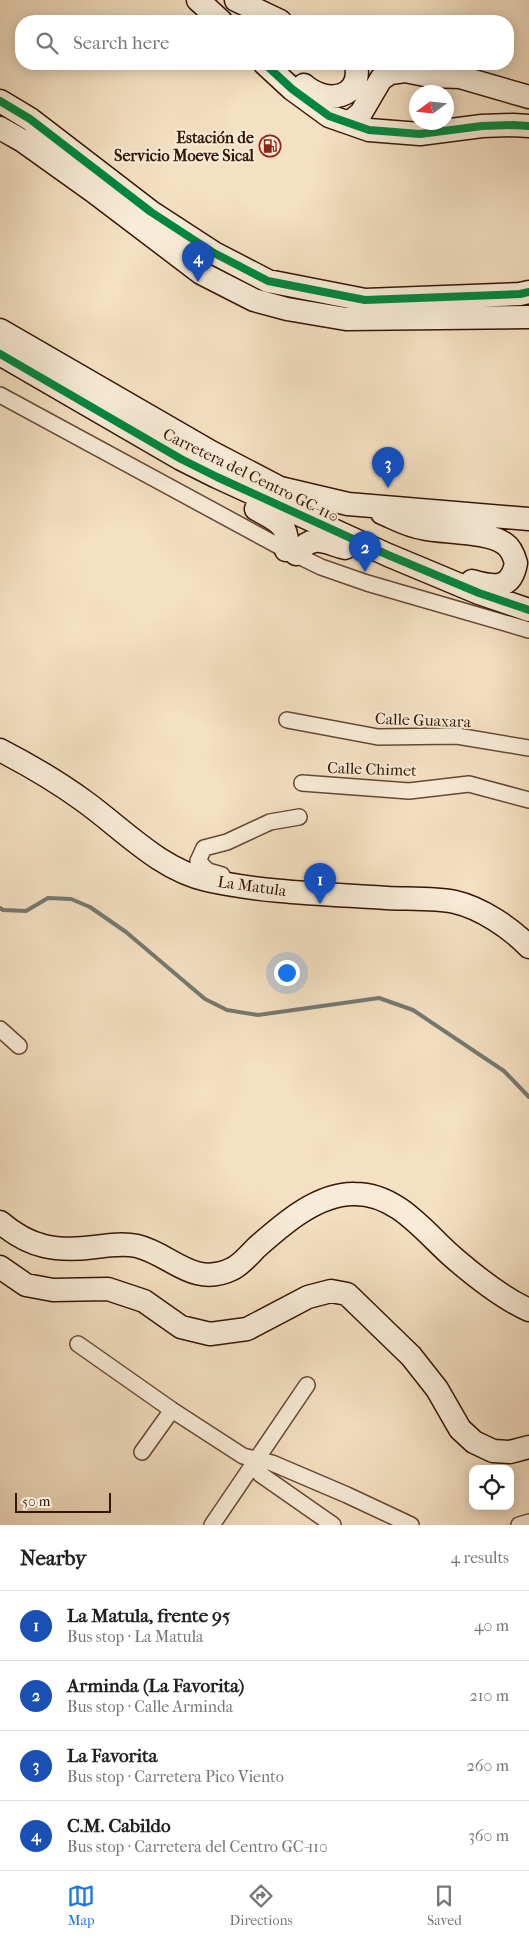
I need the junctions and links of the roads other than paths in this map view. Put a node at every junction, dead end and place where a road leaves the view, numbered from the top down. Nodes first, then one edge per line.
1 (198, 0) edge
2 (236, 0) edge
3 (214, 15) edge
4 (267, 15) edge
5 (272, 70) edge
6 (285, 70) edge
7 (356, 70) edge
8 (435, 70) edge
9 (461, 77) junction
10 (371, 94) junction
11 (529, 96) edge
12 (0, 102) edge
13 (348, 123) junction
14 (529, 126) edge
15 (0, 128) edge
16 (391, 132) junction
17 (529, 292) edge
18 (529, 317) edge
19 (0, 330) edge
20 (0, 354) edge
21 (0, 395) edge
22 (217, 477) junction
23 (354, 504) junction
24 (529, 519) edge
25 (291, 552) junction
26 (388, 555) junction
27 (529, 610) edge
28 (529, 630) edge
29 (286, 720) dead end
30 (529, 748) edge
31 (0, 750) edge
32 (302, 783) dead end
33 (529, 800) edge
34 (299, 817) dead end
35 (274, 890) junction
36 (529, 947) edge
37 (0, 1029) edge
38 (19, 1046) dead end
39 (0, 1222) edge
40 (0, 1267) edge
41 (529, 1310) edge
42 (78, 1344) dead end
43 (307, 1385) dead end
44 (172, 1410) junction
45 (529, 1448) edge
46 (142, 1452) dead end
47 (257, 1460) junction
48 (529, 1522) edge
49 (212, 1525) edge
50 (333, 1525) edge
51 (411, 1525) edge
52 (519, 1525) edge

1 - 3 main road
2 - 4 main road
5 - 13 main road
6 - 7 main road
8 - 9 main road
9 - 10 main road
9 - 11 main road
10 - 13 main road
10 - 16 main road
12 - 17 main road
13 - 16 main road
14 - 16 main road
15 - 18 main road
19 - 23 main road, Carretera del Centro GC-110
20 - 22 main road, Carretera del Centro GC-110
21 - 25 street
22 - 25 main road
22 - 26 main road, Carretera del Centro GC-110
23 - 24 main road
23 - 26 main road
25 - 26 main road
25 - 28 street
26 - 27 main road, Carretera del Centro GC-110
29 - 30 street, Calle Guaxara
31 - 35 main road, La Matula
32 - 33 street, Calle Chimet
34 - 35 street
35 - 36 main road, La Matula
37 - 38 street
39 - 41 main road
40 - 45 main road
42 - 44 street
43 - 47 street
44 - 46 street
44 - 47 street
47 - 49 street
47 - 50 street
47 - 51 street
48 - 52 street

